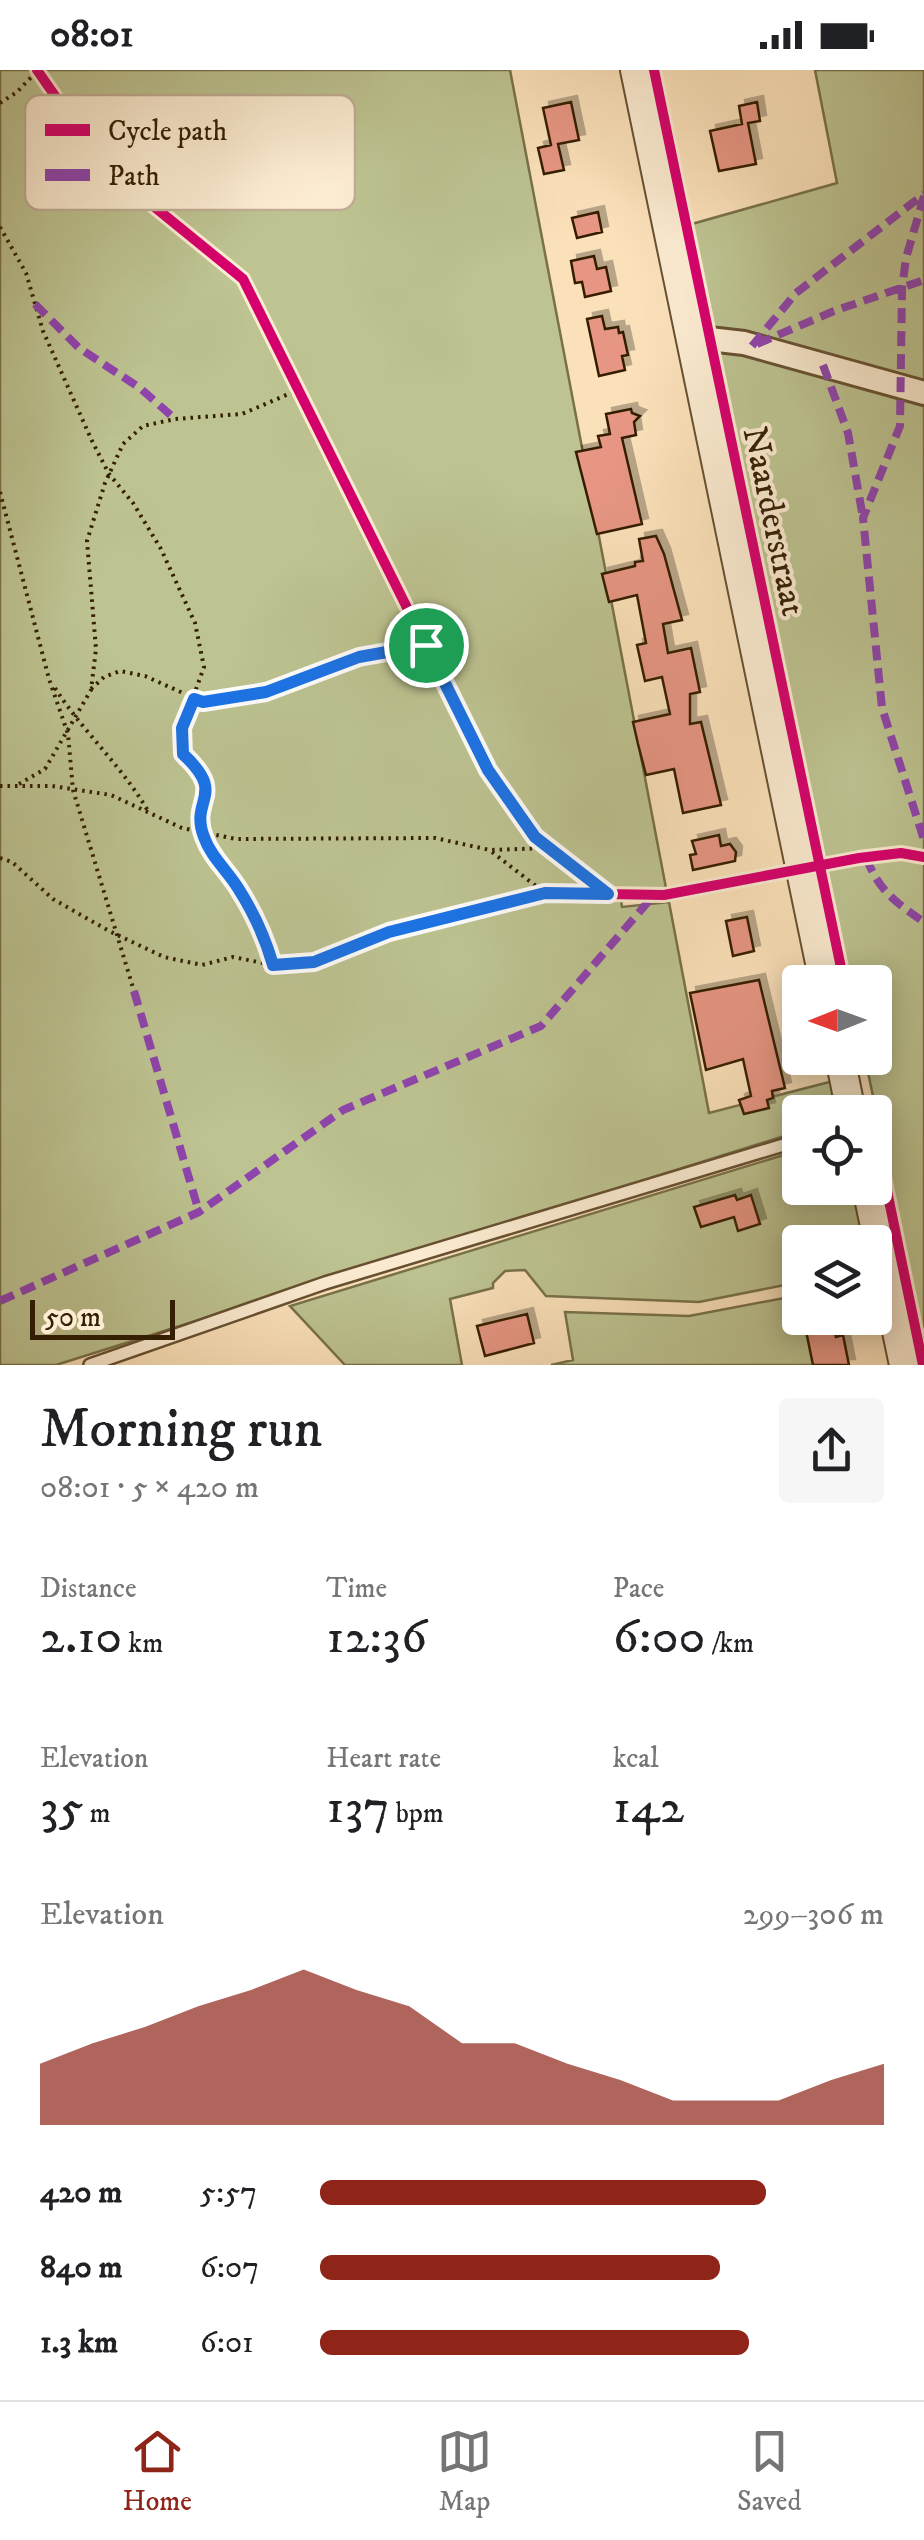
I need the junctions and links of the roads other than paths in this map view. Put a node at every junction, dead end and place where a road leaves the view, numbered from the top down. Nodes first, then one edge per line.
1 (635, 70) edge
2 (692, 342) junction
3 (924, 393) edge
4 (820, 965) edge
5 (782, 1145) edge
6 (871, 1205) edge
7 (90, 1365) edge
8 (904, 1365) edge

1 - 2 street, Naarderstraat
2 - 3 street
2 - 4 street, Naarderstraat
5 - 7 lane
6 - 8 street

